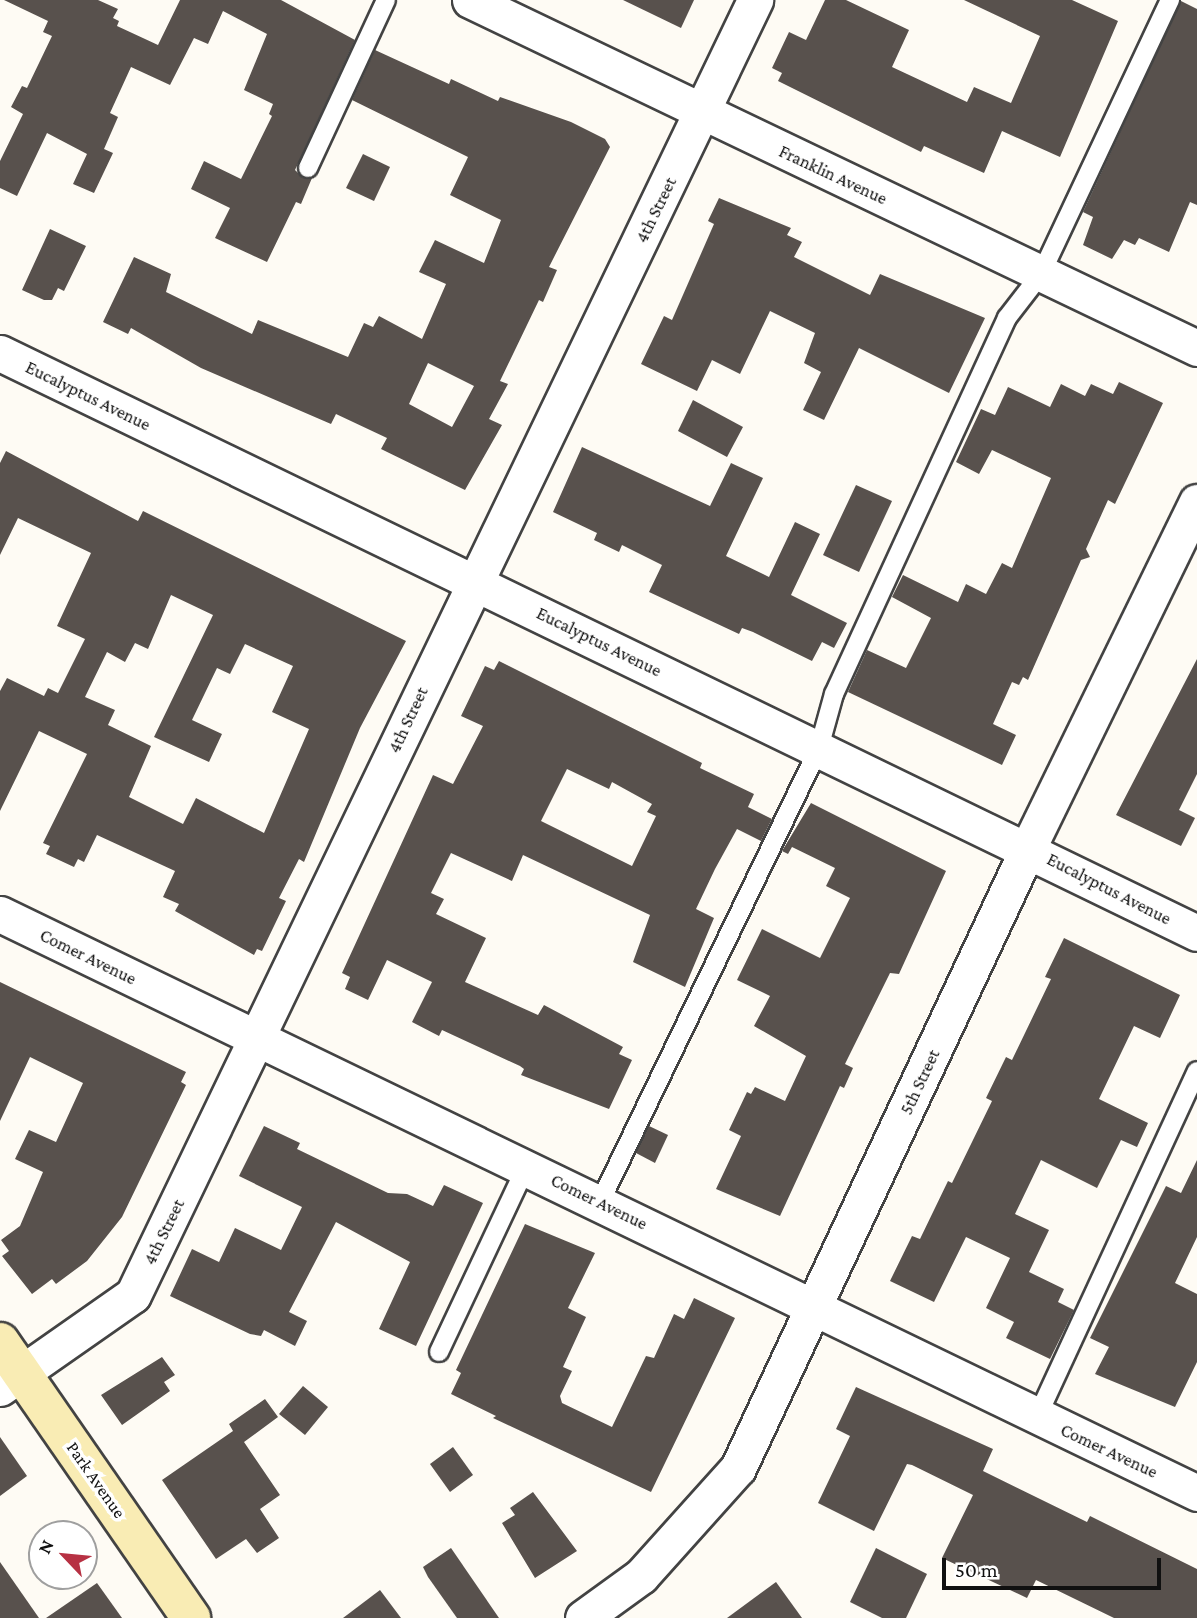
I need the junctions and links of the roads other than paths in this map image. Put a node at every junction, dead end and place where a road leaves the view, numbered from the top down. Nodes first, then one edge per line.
1 (386, 0) edge
2 (470, 0) edge
3 (755, 0) edge
4 (1170, 0) edge
5 (704, 114) junction
6 (308, 168) dead end
7 (1041, 274) junction
8 (1197, 348) edge
9 (0, 353) edge
10 (1197, 502) edge
11 (473, 582) junction
12 (819, 748) junction
13 (1028, 848) junction
14 (0, 914) edge
15 (1197, 933) edge
16 (258, 1038) junction
17 (1197, 1071) edge
18 (526, 1167) junction
19 (600, 1202) junction
20 (816, 1306) junction
21 (439, 1352) dead end
22 (7, 1368) edge
23 (1037, 1417) junction
24 (1197, 1493) edge
25 (191, 1618) edge
26 (583, 1618) edge

1 - 6 lane
2 - 5 street, Franklin Avenue
3 - 5 street, 4th Street
4 - 7 lane
5 - 7 street, Franklin Avenue
5 - 11 street, 4th Street
7 - 8 street, Franklin Avenue
7 - 12 lane
9 - 11 street, Eucalyptus Avenue
10 - 13 street, 5th Street
11 - 12 street, Eucalyptus Avenue
11 - 16 street, 4th Street
12 - 13 street, Eucalyptus Avenue
12 - 19 lane
13 - 15 street, Eucalyptus Avenue
13 - 20 street, 5th Street
14 - 16 street, Comer Avenue
16 - 18 street, Comer Avenue
16 - 22 street, 4th Street
17 - 23 lane
18 - 19 street, Comer Avenue
18 - 21 lane
19 - 20 street, Comer Avenue
20 - 23 street, Comer Avenue
20 - 26 street, 5th Street
22 - 25 street, Park Avenue
23 - 24 street, Comer Avenue

